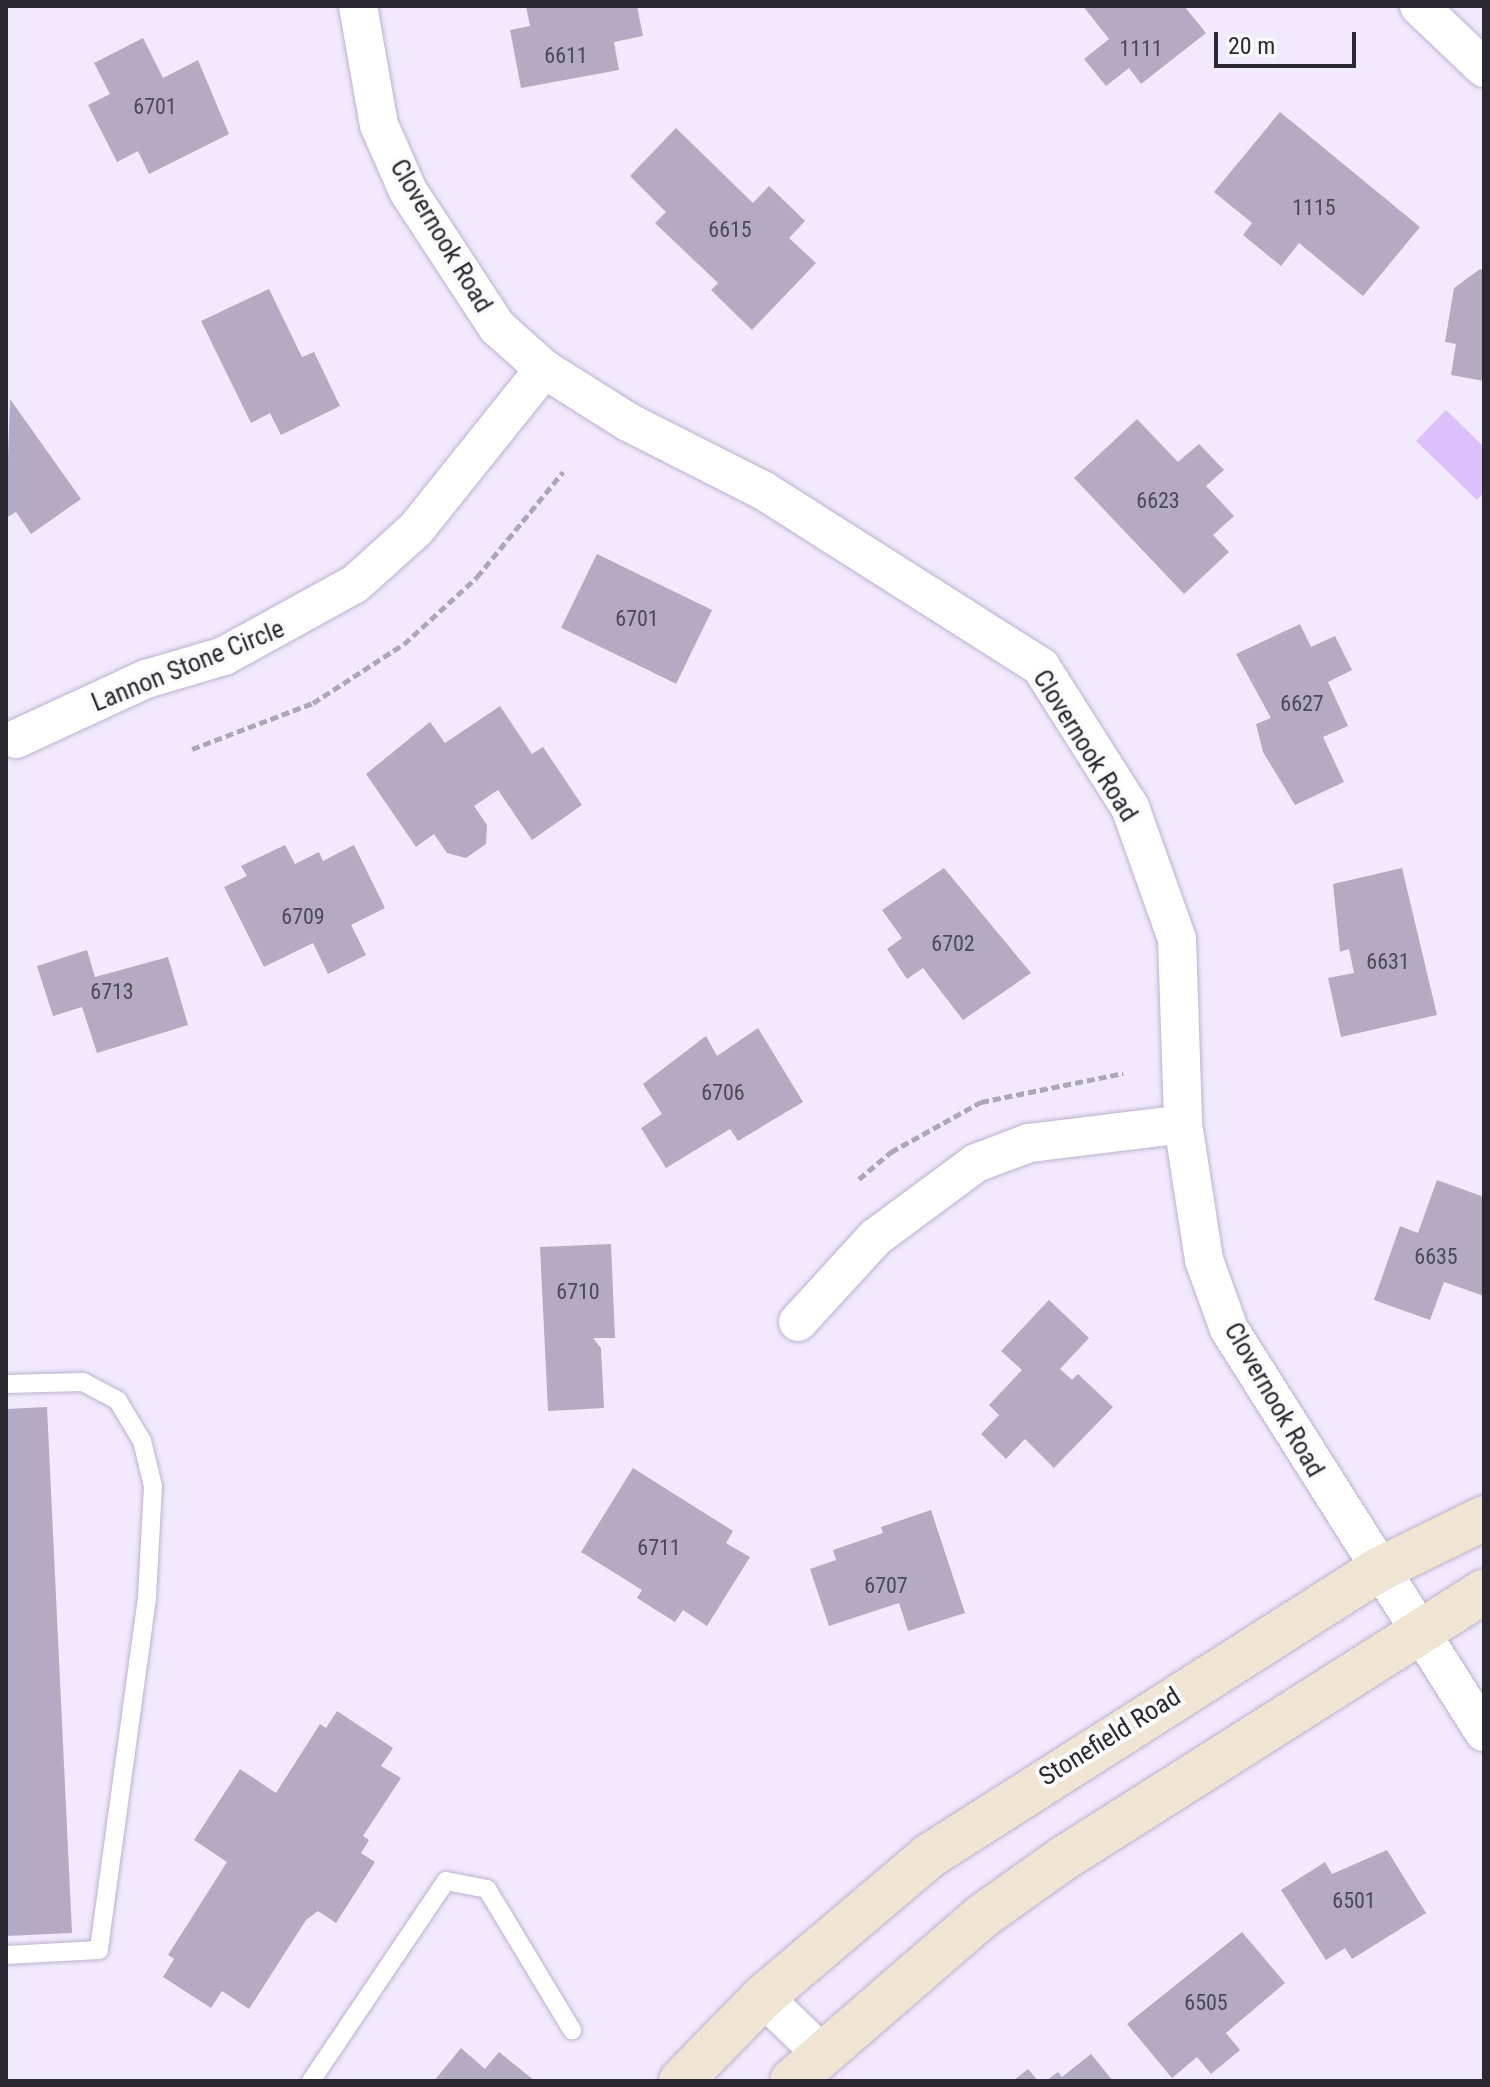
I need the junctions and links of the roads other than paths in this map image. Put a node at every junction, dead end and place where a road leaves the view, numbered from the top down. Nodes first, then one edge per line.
1 (358, 6) edge
2 (1419, 6) edge
3 (1484, 68) edge
4 (544, 369) junction
5 (16, 739) dead end
6 (1183, 1124) junction
7 (798, 1322) dead end
8 (6, 1384) edge
9 (1484, 1518) edge
10 (1378, 1570) junction
11 (1484, 1591) edge
12 (1419, 1634) junction
13 (1484, 1732) edge
14 (6, 1955) edge
15 (763, 1997) junction
16 (572, 2030) dead end
17 (806, 2066) edge
18 (311, 2081) edge
19 (681, 2081) edge

1 - 4 street, Clovernook Road
2 - 3 street
4 - 5 street, Lannon Stone Circle
4 - 6 street, Clovernook Road
6 - 7 street
6 - 10 street, Clovernook Road
8 - 14 lane
9 - 10 street, Stonefield Road
10 - 12 street, Clovernook Road
10 - 15 street, Stonefield Road
11 - 12 street
12 - 13 street, Clovernook Road
12 - 17 street
15 - 17 street
15 - 19 street, Stonefield Road
16 - 18 lane

